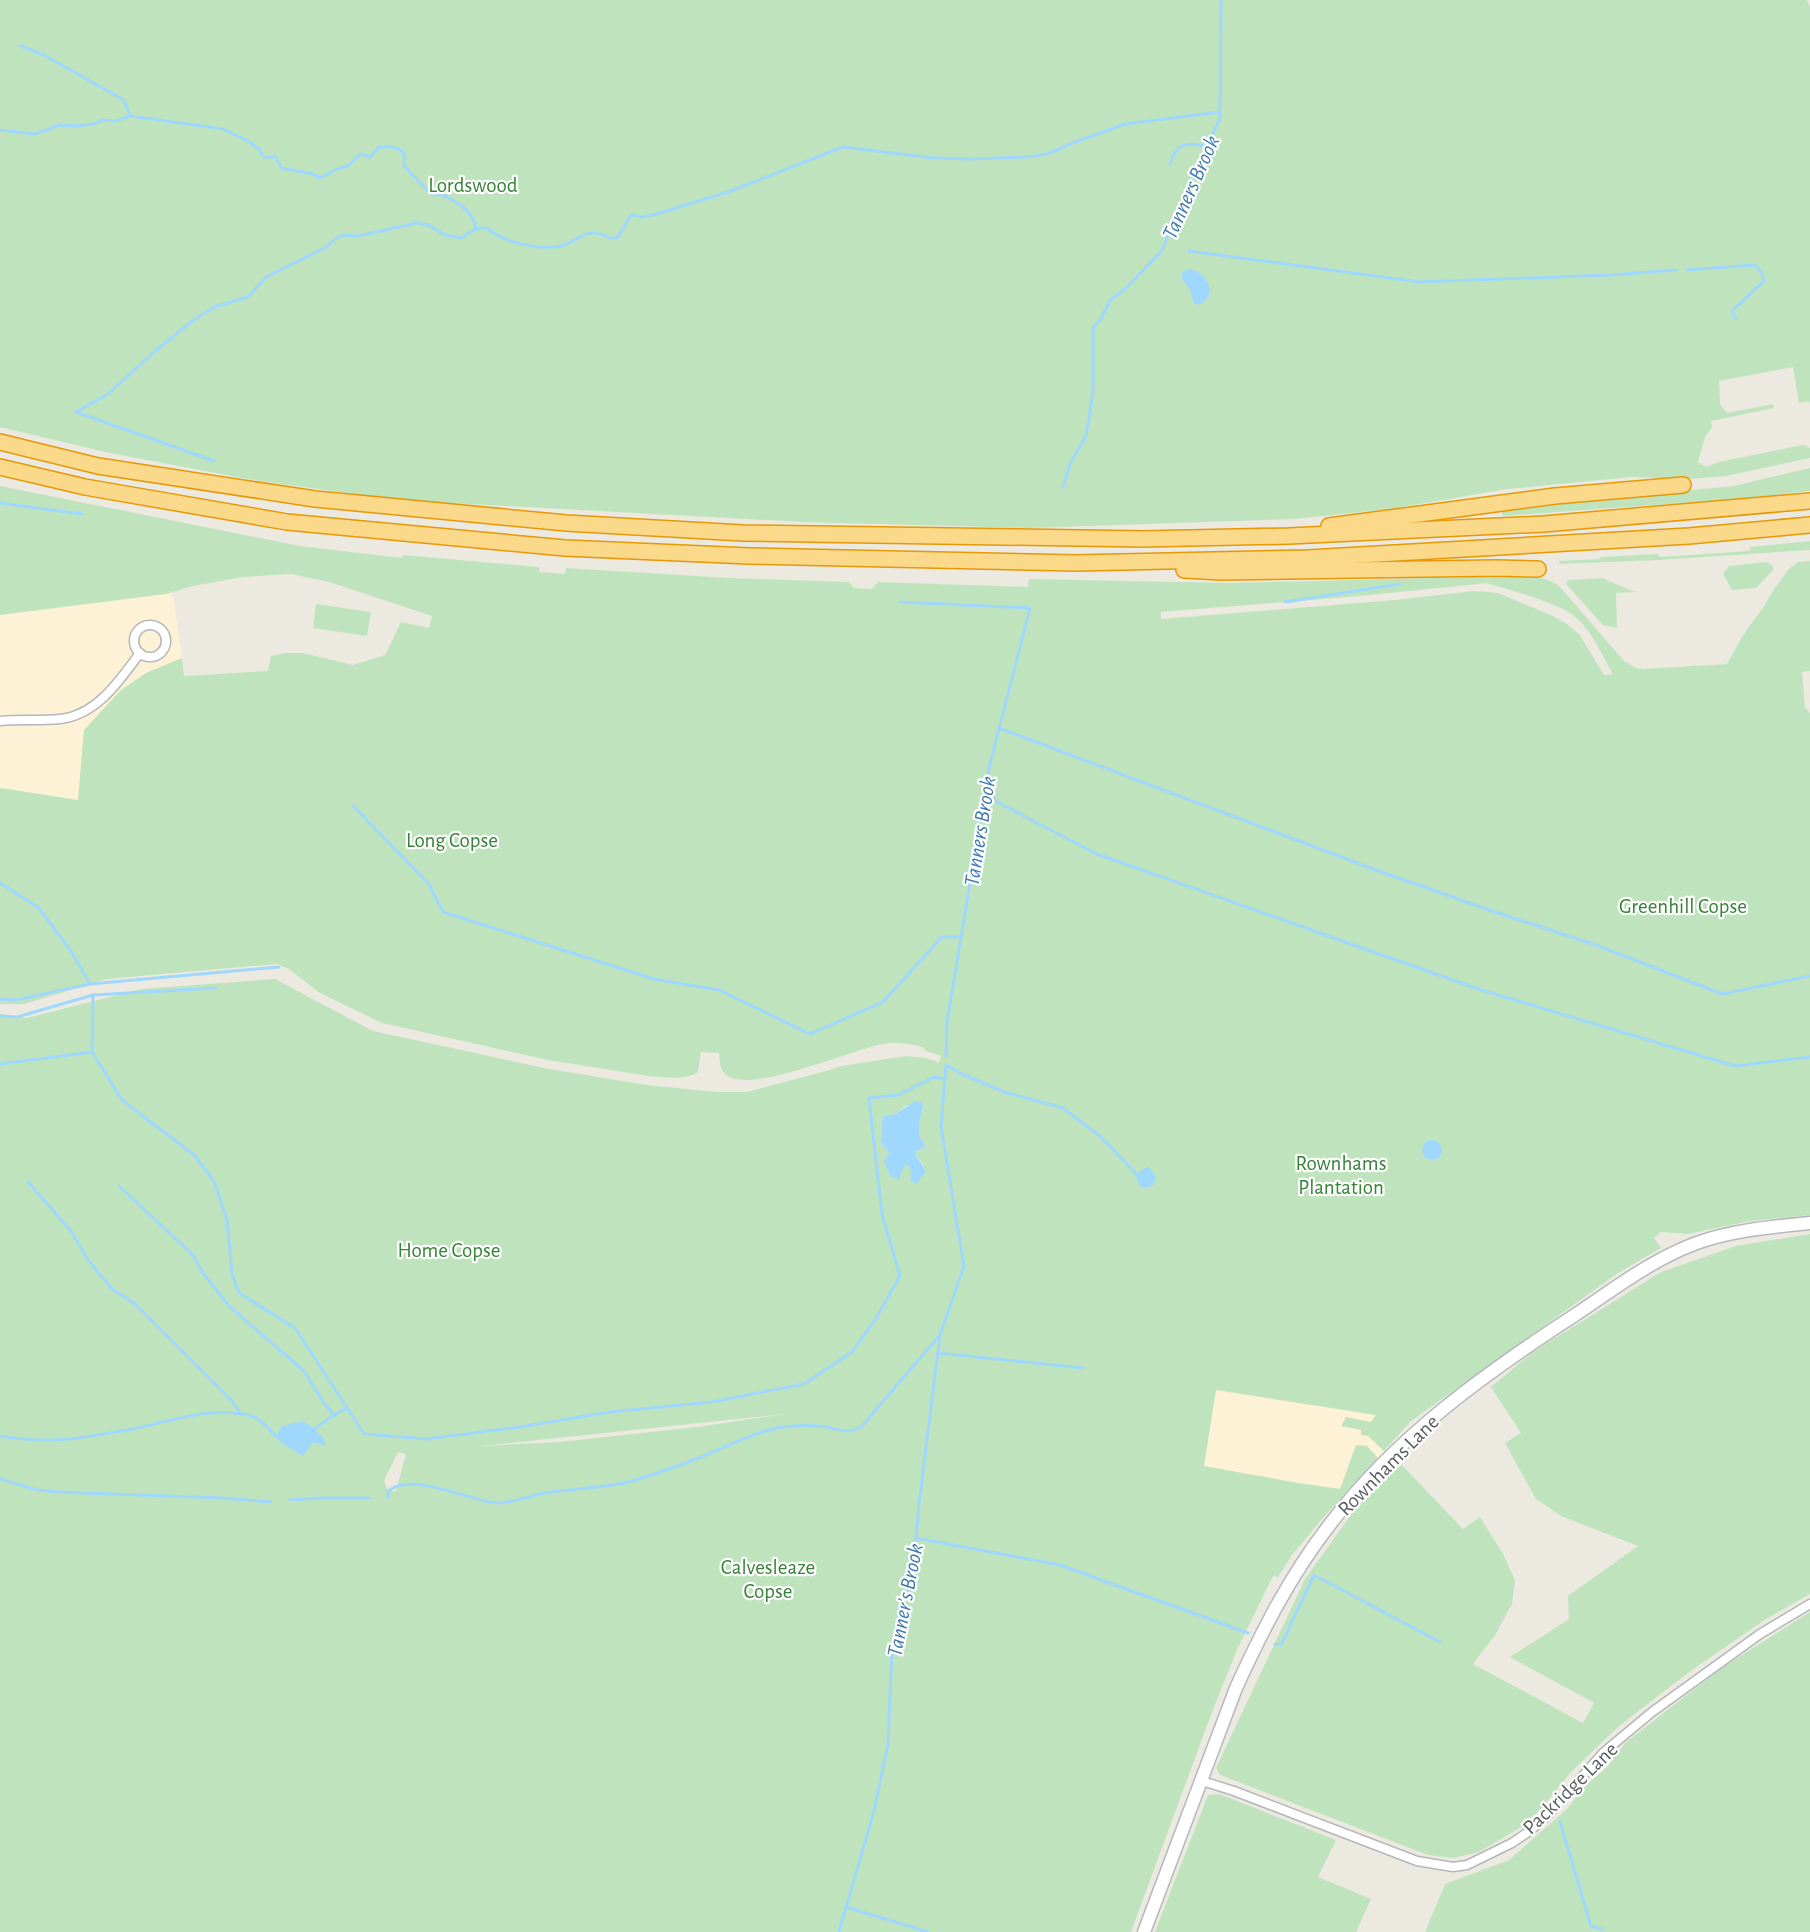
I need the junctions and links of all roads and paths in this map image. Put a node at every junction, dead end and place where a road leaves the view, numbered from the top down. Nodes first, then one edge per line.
1 (0, 442) edge
2 (0, 467) edge
3 (1683, 485) dead end
4 (1810, 501) edge
5 (1810, 525) edge
6 (1289, 536) junction
7 (1076, 563) junction
8 (1538, 569) dead end
9 (140, 653) dead end
10 (0, 721) edge
11 (1810, 1223) edge
12 (1810, 1604) edge
13 (1202, 1780) junction
14 (1144, 1932) edge

1 - 6 highway
2 - 7 highway
3 - 6 highway
4 - 6 highway
5 - 7 highway
7 - 8 highway
9 - 10 street
11 - 13 street, Rownhams Lane
12 - 13 street, Packridge Lane
13 - 14 street, Rownhams Lane

